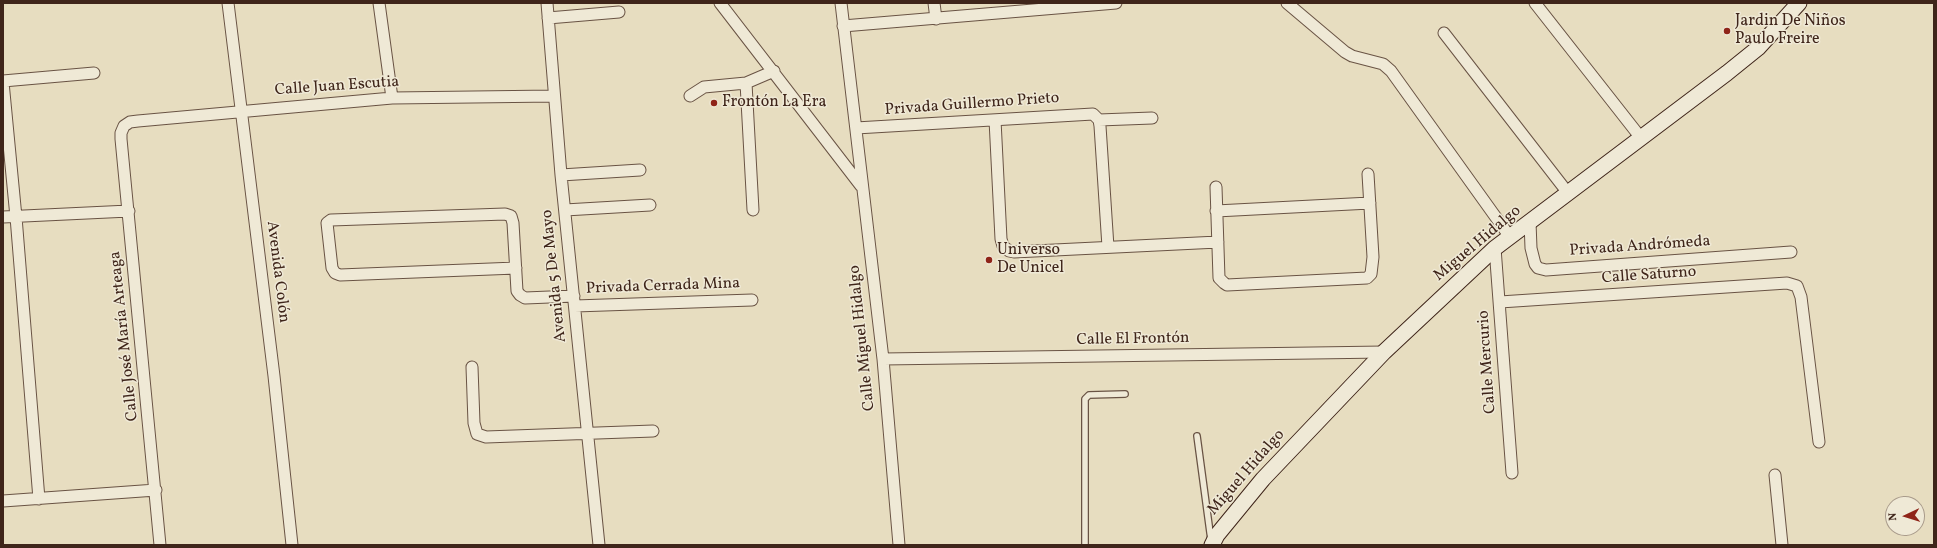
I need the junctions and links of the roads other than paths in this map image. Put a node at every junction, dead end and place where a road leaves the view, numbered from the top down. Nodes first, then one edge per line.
1 (228, 3) edge
2 (379, 3) edge
3 (547, 3) edge
4 (720, 3) edge
5 (841, 3) edge
6 (934, 3) edge
7 (1116, 3) edge
8 (1287, 3) edge
9 (1535, 3) edge
10 (1799, 3) edge
11 (1034, 7) edge
12 (618, 12) dead end
13 (548, 18) junction
14 (936, 19) junction
15 (843, 26) junction
16 (1444, 33) dead end
17 (774, 71) junction
18 (94, 73) dead end
19 (3, 82) edge
20 (746, 83) junction
21 (554, 96) junction
22 (690, 96) dead end
23 (392, 98) junction
24 (241, 110) junction
25 (1095, 116) junction
26 (1152, 118) dead end
27 (995, 120) junction
28 (124, 126) joint
29 (856, 128) junction
30 (1641, 138) junction
31 (640, 170) dead end
32 (1368, 174) dead end
33 (561, 175) junction
34 (861, 186) junction
35 (1216, 187) dead end
36 (1568, 193) junction
37 (1370, 203) junction
38 (650, 206) dead end
39 (565, 210) junction
40 (753, 210) dead end
41 (129, 211) junction
42 (1216, 211) junction
43 (3, 217) edge
44 (16, 217) junction
45 (1530, 222) junction
46 (1510, 237) junction
47 (1218, 242) junction
48 (1108, 247) junction
49 (1495, 248) junction
50 (1791, 252) dead end
51 (516, 268) junction
52 (752, 300) dead end
53 (574, 301) junction
54 (1500, 302) junction
55 (1384, 352) junction
56 (883, 359) junction
57 (472, 367) dead end
58 (1125, 394) dead end
59 (653, 431) dead end
60 (587, 434) junction
61 (1197, 436) dead end
62 (1819, 442) dead end
63 (1512, 473) dead end
64 (1775, 474) dead end
65 (156, 490) junction
66 (39, 498) junction
67 (3, 501) edge
68 (160, 545) edge
69 (292, 545) edge
70 (599, 545) edge
71 (899, 545) edge
72 (1085, 545) edge
73 (1211, 545) edge
74 (1782, 545) edge

1 - 24 street, Avenida Colón
2 - 23 street
3 - 13 street, Avenida 5 De Mayo
4 - 17 street
5 - 15 street, Calle Miguel Hidalgo
6 - 14 street
7 - 11 street
8 - 46 street
9 - 30 street
10 - 30 main road, Miguel Hidalgo
11 - 14 street
12 - 13 street
13 - 21 street, Avenida 5 De Mayo
14 - 15 street
15 - 29 street, Calle Miguel Hidalgo
16 - 36 street
17 - 20 street
17 - 34 street
18 - 19 street
19 - 44 street
20 - 22 street
20 - 40 street
21 - 23 street, Calle Juan Escutia
21 - 33 street, Avenida 5 De Mayo
23 - 24 street, Calle Juan Escutia
24 - 28 street, Calle Juan Escutia
24 - 69 street, Avenida Colón
25 - 26 street, Privada Guillermo Prieto
25 - 27 street, Privada Guillermo Prieto
25 - 48 street
27 - 29 street, Privada Guillermo Prieto
27 - 48 street
28 - 41 street, Calle José María Arteaga
29 - 34 street, Calle Miguel Hidalgo
30 - 36 main road, Miguel Hidalgo
31 - 33 street
32 - 37 street
33 - 39 street, Avenida 5 De Mayo
34 - 56 street, Calle Miguel Hidalgo
35 - 42 street
36 - 45 main road, Miguel Hidalgo
37 - 42 street
37 - 47 street
38 - 39 street
39 - 53 street, Avenida 5 De Mayo
41 - 44 street
41 - 65 street, Calle José María Arteaga
42 - 47 street
43 - 44 street
44 - 66 street
45 - 46 main road, Miguel Hidalgo
45 - 50 street, Privada Andrómeda
46 - 49 main road, Miguel Hidalgo
47 - 48 street
49 - 54 street, Calle Mercurio
49 - 55 main road, Miguel Hidalgo
51 - 51 street
51 - 53 street, Privada Cerrada Mina
52 - 53 street, Privada Cerrada Mina
53 - 60 street, Avenida 5 De Mayo
54 - 62 street, Calle Saturno
54 - 63 street, Calle Mercurio
55 - 56 street, Calle El Frontón
55 - 73 main road, Miguel Hidalgo
56 - 71 street, Calle Miguel Hidalgo
57 - 60 street
58 - 72 lane
59 - 60 street
60 - 70 street, Avenida 5 De Mayo
61 - 73 lane
64 - 74 street
65 - 66 street
65 - 68 street, Calle José María Arteaga
66 - 67 street

